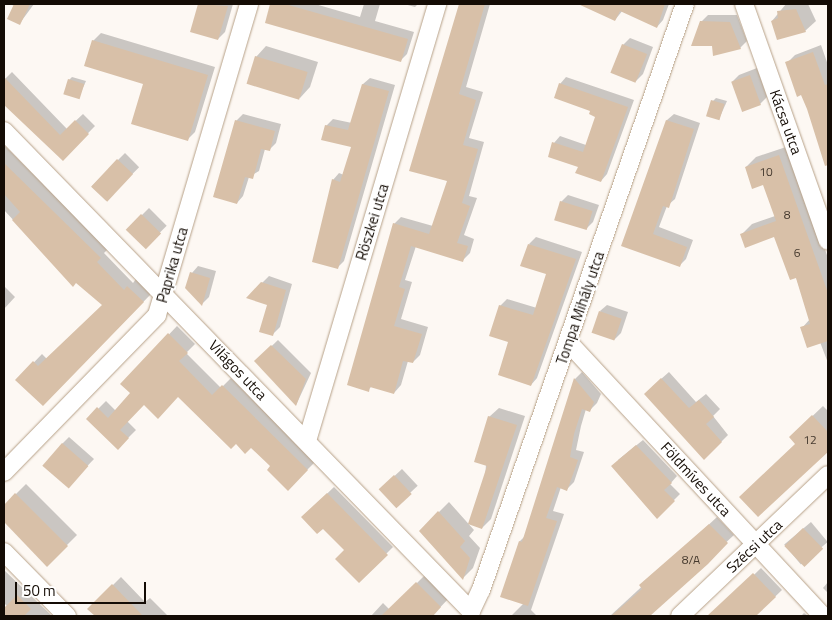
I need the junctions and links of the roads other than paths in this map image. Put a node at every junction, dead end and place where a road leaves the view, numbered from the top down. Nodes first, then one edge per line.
1 (249, 4) edge
2 (437, 4) edge
3 (686, 4) edge
4 (744, 4) edge
5 (4, 132) edge
6 (828, 241) edge
7 (164, 294) junction
8 (568, 342) junction
9 (307, 440) junction
10 (4, 472) edge
11 (828, 475) edge
12 (756, 544) junction
13 (4, 552) edge
14 (471, 614) edge
15 (66, 616) edge
16 (680, 616) edge
17 (823, 616) edge

1 - 7 street, Paprika utca
2 - 9 street, Röszkei utca
3 - 8 street, Tompa Mihály utca
4 - 6 street, Kácsa utca
5 - 7 street, Világos utca
7 - 9 street, Világos utca
7 - 10 street, Paprika utca
8 - 12 street, Földmíves utca
8 - 14 street, Tompa Mihály utca
9 - 14 street, Világos utca
11 - 12 street, Szécsi utca
12 - 16 street, Szécsi utca
12 - 17 street, Földmíves utca
13 - 15 street

